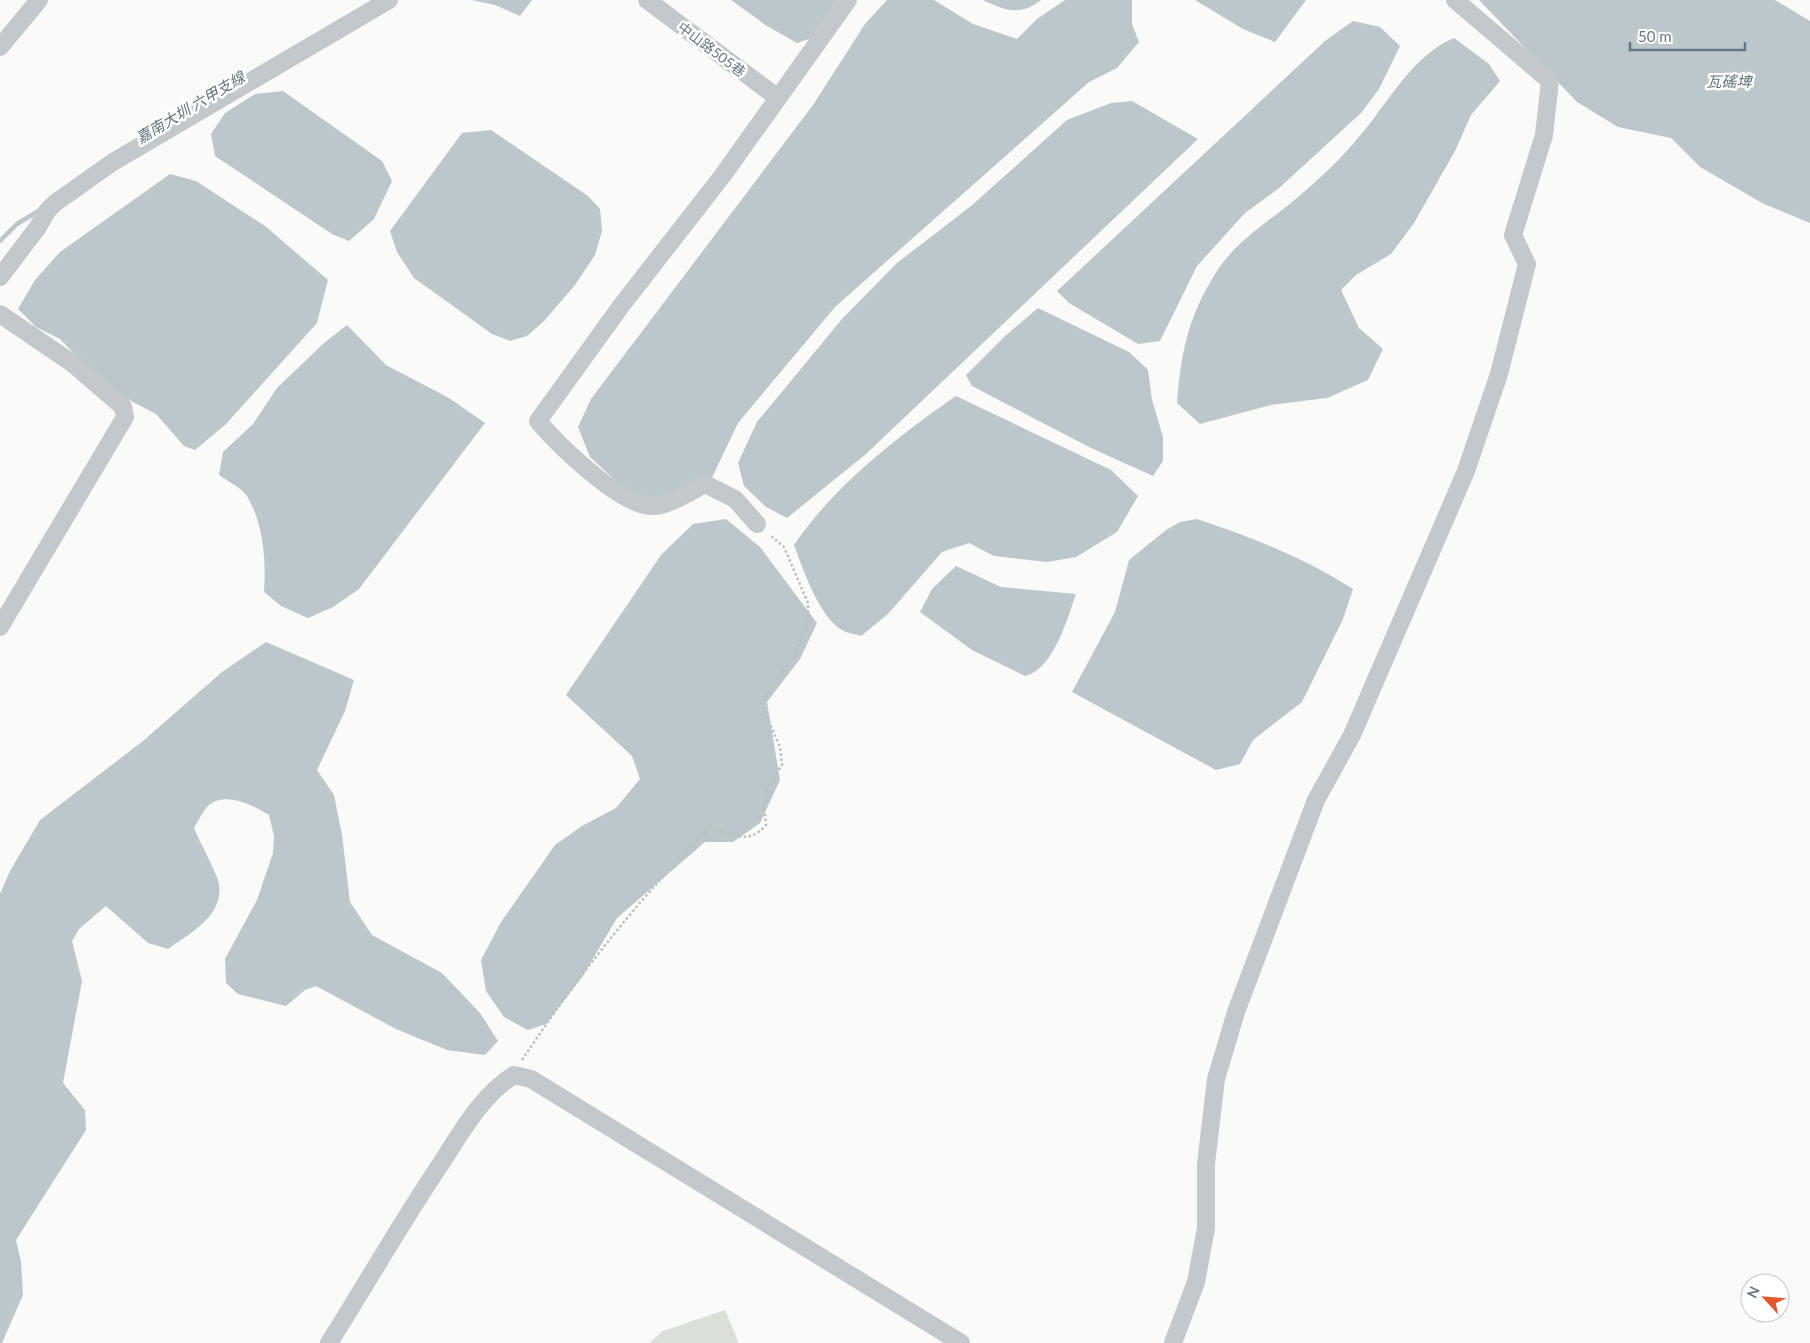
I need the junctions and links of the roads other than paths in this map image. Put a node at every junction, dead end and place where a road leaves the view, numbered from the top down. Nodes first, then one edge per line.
1 (39, 0) edge
2 (389, 0) edge
3 (647, 0) edge
4 (848, 0) edge
5 (1454, 0) edge
6 (0, 47) edge
7 (778, 98) junction
8 (0, 277) edge
9 (0, 314) edge
10 (757, 524) road end
11 (0, 627) edge
12 (329, 1343) edge
13 (962, 1343) edge
14 (1173, 1343) edge

1 - 6 lane
2 - 8 lane
3 - 7 lane, 中山路505巷
4 - 7 lane
5 - 14 lane
7 - 10 lane
9 - 11 lane
12 - 13 lane

